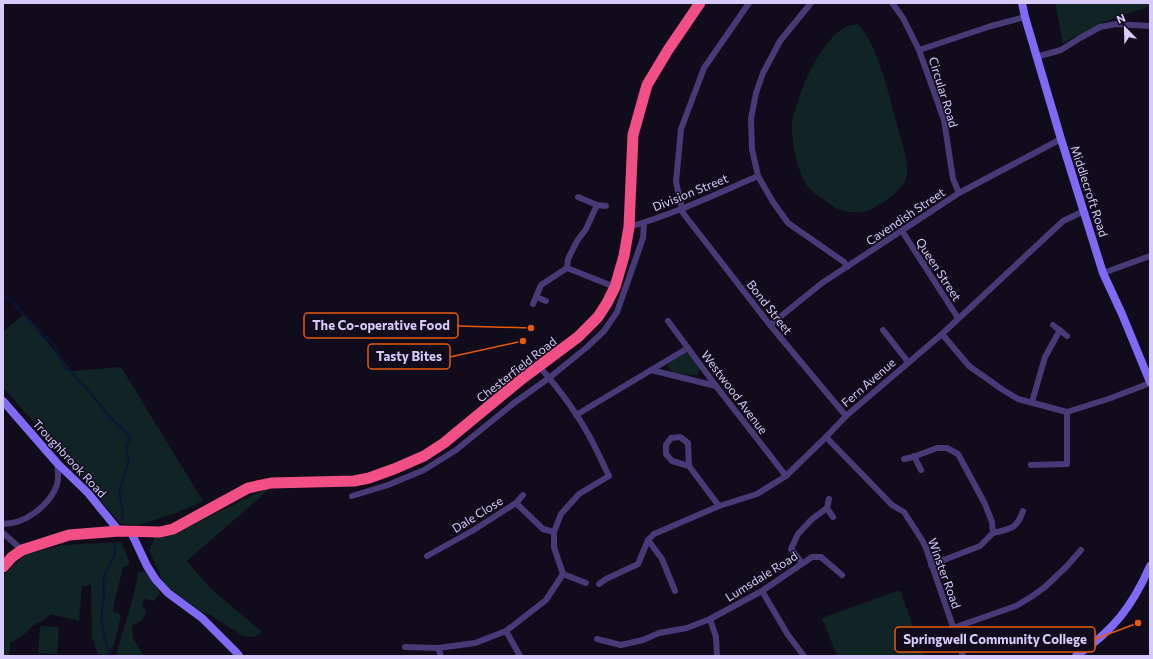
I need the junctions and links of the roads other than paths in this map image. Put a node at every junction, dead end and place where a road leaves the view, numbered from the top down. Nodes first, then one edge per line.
1 (700, 3) edge
2 (749, 3) edge
3 (811, 3) edge
4 (892, 3) edge
5 (1022, 3) edge
6 (1025, 17) junction
7 (1150, 26) edge
8 (920, 50) junction
9 (1036, 57) junction
10 (1061, 139) junction
11 (758, 176) junction
12 (960, 193) junction
13 (578, 197) dead end
14 (597, 205) junction
15 (606, 206) dead end
16 (682, 208) junction
17 (1084, 212) junction
18 (644, 223) junction
19 (629, 227) junction
20 (902, 231) junction
21 (1150, 256) edge
22 (847, 267) junction
23 (567, 268) junction
24 (1103, 273) junction
25 (615, 287) junction
26 (536, 297) junction
27 (546, 301) dead end
28 (533, 304) dead end
29 (958, 318) junction
30 (668, 321) dead end
31 (770, 325) junction
32 (1054, 325) dead end
33 (883, 330) dead end
34 (1060, 330) junction
35 (942, 334) junction
36 (1068, 336) dead end
37 (688, 348) junction
38 (908, 362) junction
39 (539, 366) junction
40 (651, 370) junction
41 (549, 378) junction
42 (1150, 382) edge
43 (716, 386) junction
44 (3, 401) edge
45 (1032, 402) junction
46 (1067, 412) junction
47 (576, 415) junction
48 (846, 416) junction
49 (826, 437) junction
50 (914, 456) junction
51 (904, 459) dead end
52 (57, 463) junction
53 (1031, 465) dead end
54 (689, 466) junction
55 (921, 470) dead end
56 (786, 476) junction
57 (523, 494) dead end
58 (352, 496) dead end
59 (829, 499) dead end
60 (516, 502) junction
61 (719, 506) junction
62 (827, 508) junction
63 (1023, 511) dead end
64 (833, 518) dead end
65 (3, 524) edge
66 (119, 531) junction
67 (131, 532) junction
68 (554, 532) junction
69 (3, 533) edge
70 (993, 533) junction
71 (648, 540) junction
72 (22, 550) junction
73 (1081, 550) dead end
74 (427, 556) dead end
75 (802, 563) junction
76 (931, 565) junction
77 (1150, 566) edge
78 (3, 567) edge
79 (563, 574) junction
80 (842, 575) dead end
81 (586, 583) dead end
82 (599, 584) dead end
83 (675, 591) dead end
84 (762, 591) junction
85 (710, 619) junction
86 (954, 628) junction
87 (506, 631) junction
88 (597, 639) dead end
89 (405, 647) dead end
90 (438, 648) junction
91 (239, 656) edge
92 (441, 656) edge
93 (520, 656) edge
94 (717, 656) edge
95 (804, 656) edge
96 (963, 656) edge
97 (1076, 656) edge

1 - 19 highway, Chesterfield Road
2 - 16 street, Bond Street
3 - 11 street
4 - 8 street, Circular Road
5 - 6 street, Middlecroft Road
6 - 8 street
6 - 9 street, Middlecroft Road
7 - 9 street
8 - 12 street, Circular Road
9 - 10 street, Middlecroft Road
10 - 12 street, Cavendish Street
10 - 17 street, Middlecroft Road
11 - 16 street, Division Street
11 - 22 street
12 - 20 street, Cavendish Street
13 - 14 street
14 - 15 street
14 - 23 street
16 - 18 street, Division Street
16 - 31 street, Bond Street
17 - 24 street, Middlecroft Road
17 - 29 street, Fern Avenue
18 - 19 street, Division Street
18 - 41 street
19 - 25 highway, Chesterfield Road
20 - 22 street, Cavendish Street
20 - 29 street, Queen Street
21 - 24 street
22 - 31 street, Cavendish Street
23 - 25 street
23 - 26 street
24 - 42 street, Middlecroft Road
25 - 39 highway, Chesterfield Road
26 - 27 street
26 - 28 street
29 - 35 street, Fern Avenue
30 - 37 street, Westwood Avenue
31 - 48 street, Bond Street
32 - 34 street
33 - 38 street
34 - 36 street
34 - 45 street
35 - 38 street, Fern Avenue
35 - 45 street
37 - 40 street
37 - 43 street, Westwood Avenue
38 - 48 street, Fern Avenue
39 - 41 street
39 - 67 highway, Chesterfield Road
40 - 43 street
40 - 47 street
41 - 47 street
41 - 58 street
42 - 46 street
43 - 56 street, Westwood Avenue
44 - 52 street, Troughbrook Road
45 - 46 street
46 - 53 street
47 - 68 street
48 - 49 street, Fern Avenue
49 - 56 street, Fern Avenue
49 - 76 street, Winster Road
50 - 51 street
50 - 55 street
50 - 70 street
52 - 65 street
52 - 66 street, Troughbrook Road
54 - 54 street
54 - 61 street
56 - 61 street, Fern Avenue
57 - 60 street
59 - 62 street
60 - 68 street, Dale Close
60 - 74 street, Dale Close
61 - 71 street, Fern Avenue
62 - 64 street
62 - 75 street
63 - 70 street
66 - 67 highway, Chesterfield Road
66 - 72 highway, Chesterfield Road
67 - 91 street
68 - 79 street
69 - 72 street
70 - 76 street
71 - 82 street
71 - 83 street
72 - 78 highway
73 - 86 street
75 - 80 street, Lumsdale Road
75 - 84 street, Lumsdale Road
76 - 86 street, Winster Road
77 - 97 street
79 - 81 street
79 - 87 street
84 - 85 street, Lumsdale Road
84 - 95 street
85 - 88 street, Lumsdale Road
85 - 94 street
86 - 96 street, Winster Road
87 - 90 street
87 - 93 street
89 - 90 street
90 - 92 street

